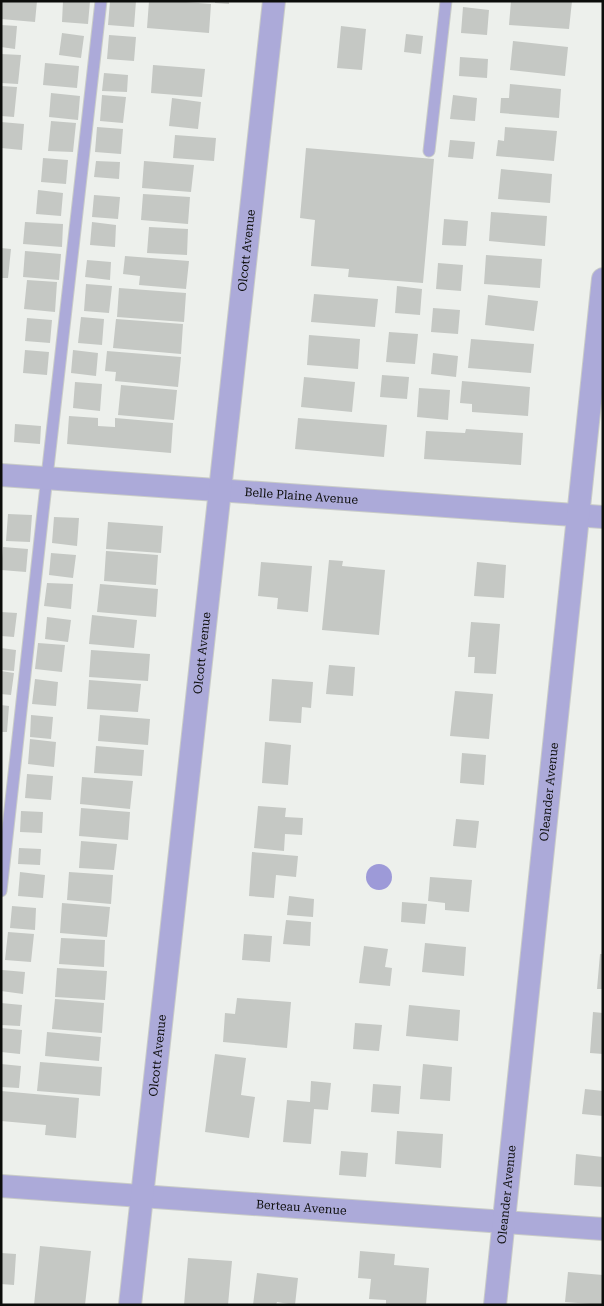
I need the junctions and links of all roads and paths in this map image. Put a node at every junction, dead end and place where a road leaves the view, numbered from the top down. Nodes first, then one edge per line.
1 (101, 1) edge
2 (274, 1) edge
3 (446, 1) edge
4 (429, 151) dead end
5 (603, 279) edge
6 (1, 475) edge
7 (46, 478) junction
8 (220, 490) junction
9 (578, 515) junction
10 (603, 517) edge
11 (1, 890) edge
12 (1, 1186) edge
13 (142, 1196) junction
14 (504, 1222) junction
15 (603, 1229) edge
16 (130, 1305) edge
17 (495, 1305) edge

1 - 7 lane
2 - 8 street, Olcott Avenue
3 - 4 lane
5 - 9 street, Oleander Avenue
6 - 7 street, Belle Plaine Avenue
7 - 8 street, Belle Plaine Avenue
7 - 11 lane
8 - 9 street, Belle Plaine Avenue
8 - 13 street, Olcott Avenue
9 - 10 street, Belle Plaine Avenue
9 - 14 street, Oleander Avenue
12 - 13 street, Berteau Avenue
13 - 14 street, Berteau Avenue
13 - 16 street, Olcott Avenue
14 - 15 street, Berteau Avenue
14 - 17 street, Oleander Avenue

